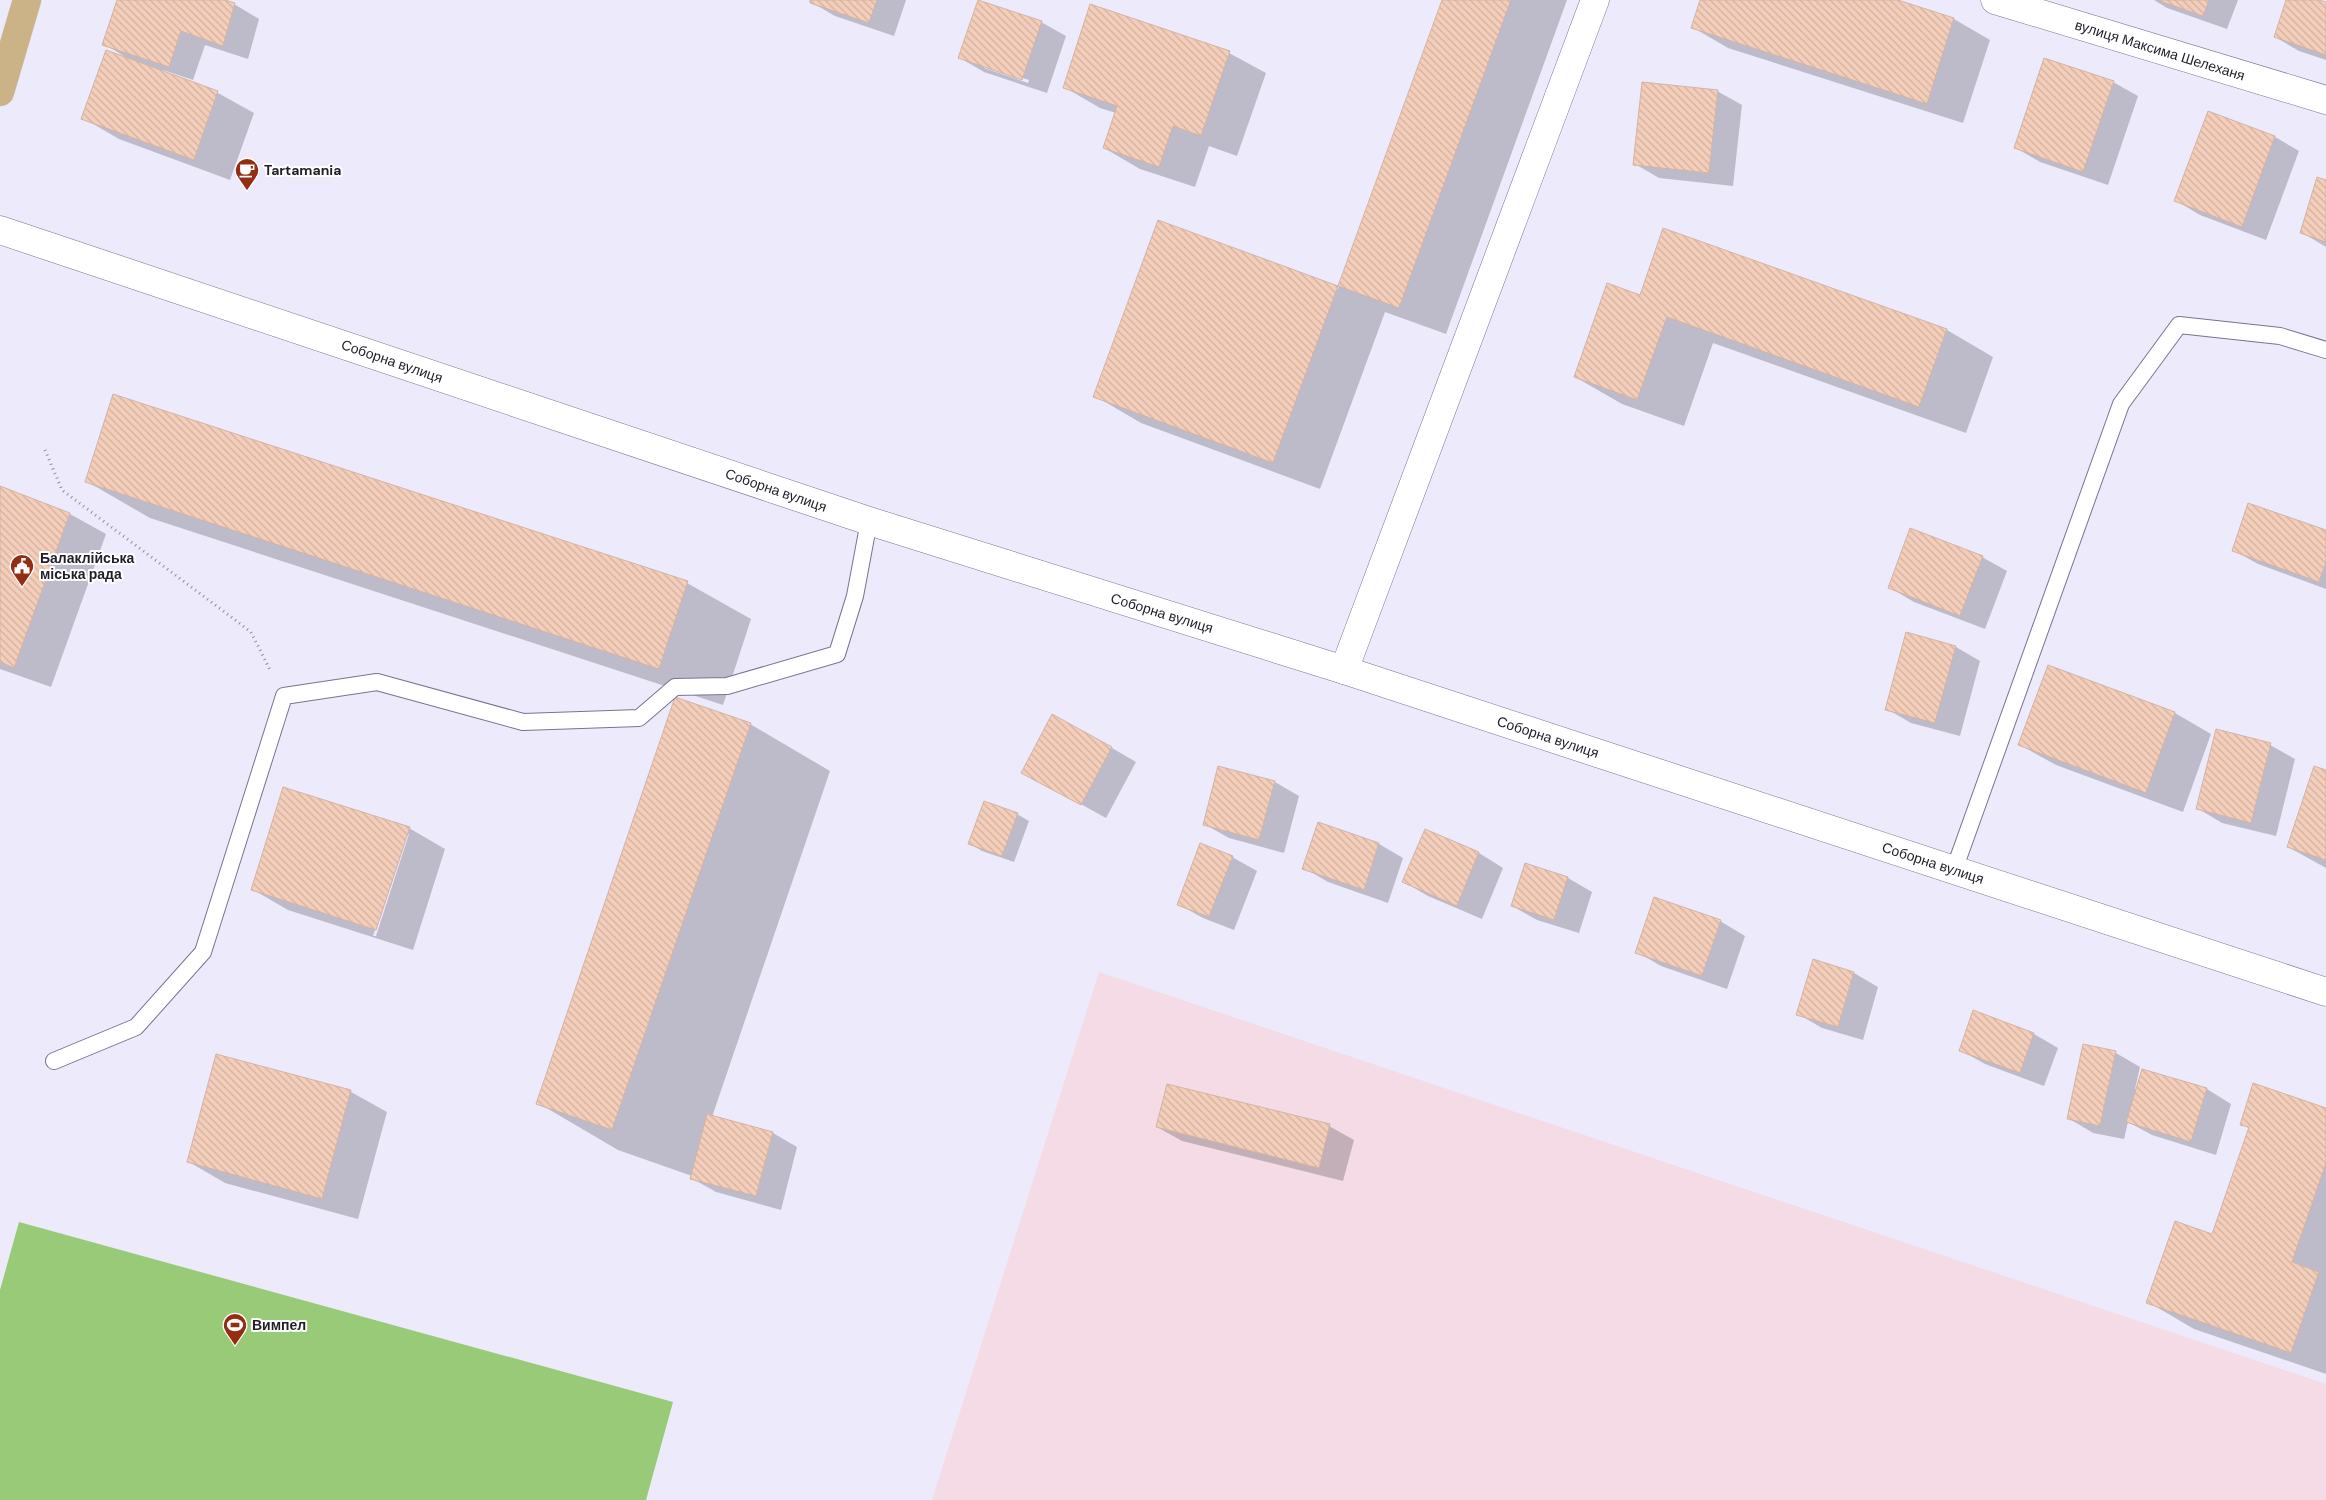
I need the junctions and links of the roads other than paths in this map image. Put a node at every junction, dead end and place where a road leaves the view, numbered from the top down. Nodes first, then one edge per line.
1 (27, 0) edge
2 (1595, 0) edge
3 (1995, 0) edge
4 (0, 92) edge
5 (2326, 100) edge
6 (0, 230) edge
7 (2326, 350) edge
8 (869, 521) junction
9 (1344, 670) junction
10 (1954, 870) junction
11 (2326, 992) edge
12 (54, 1061) dead end

1 - 4 main road
2 - 9 street
3 - 5 street, вулиця Максима Шелеханя
6 - 8 street, Соборна вулиця
7 - 10 lane
8 - 9 street, Соборна вулиця
8 - 12 lane
9 - 10 street, Соборна вулиця
10 - 11 street, Соборна вулиця

